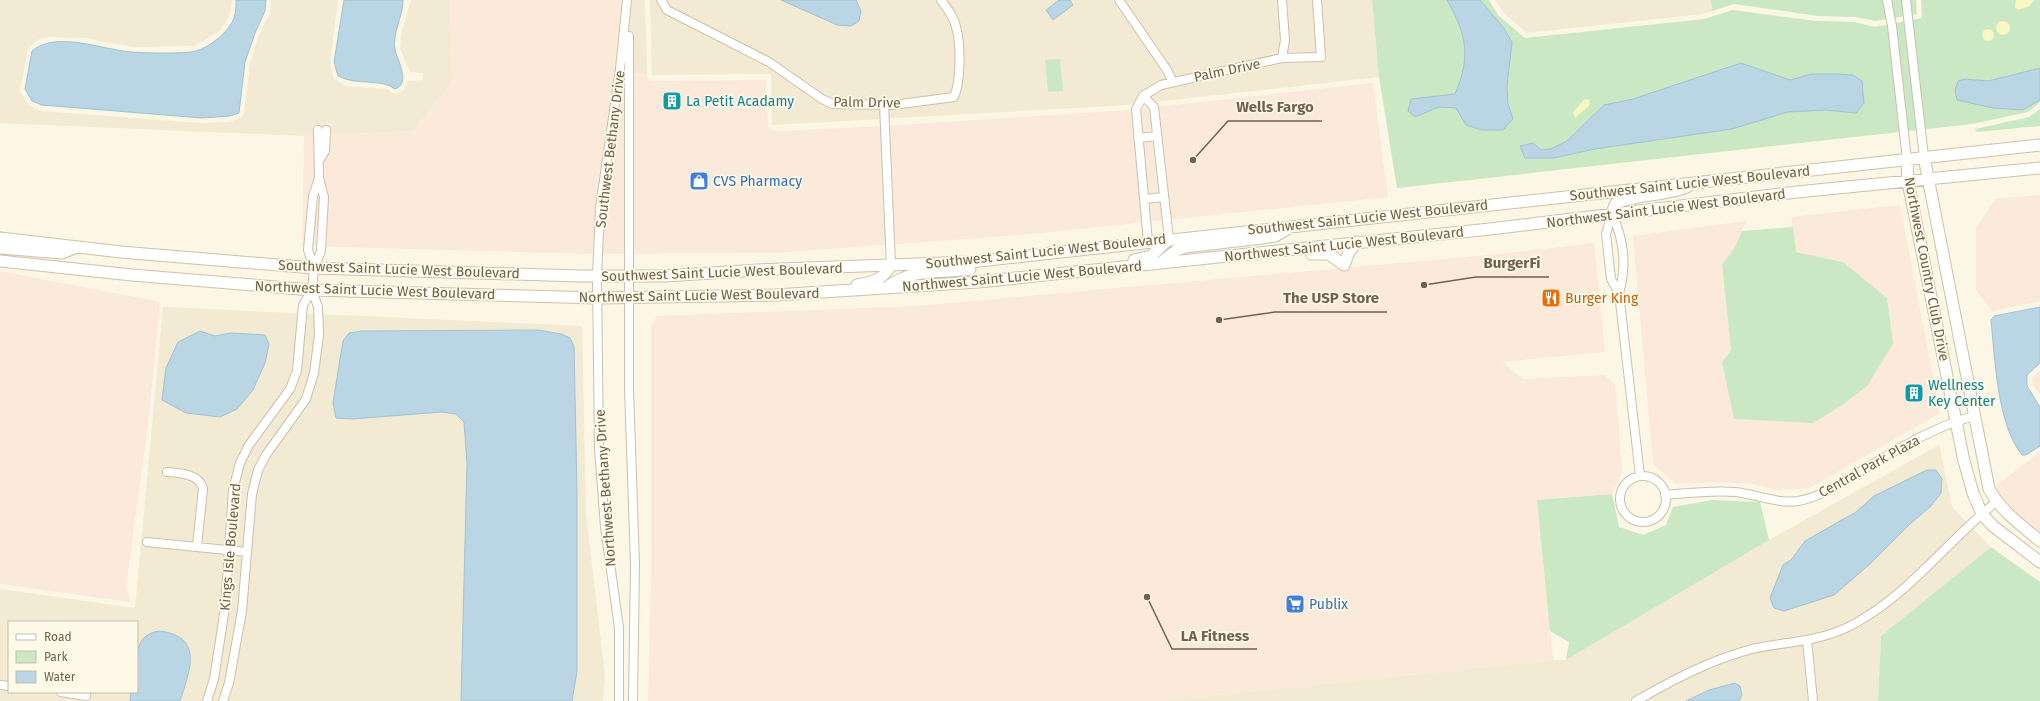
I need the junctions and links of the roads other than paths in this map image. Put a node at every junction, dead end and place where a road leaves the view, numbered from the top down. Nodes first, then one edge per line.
1 (627, 0) edge
2 (661, 0) edge
3 (941, 0) edge
4 (1119, 0) edge
5 (1282, 0) edge
6 (1316, 0) edge
7 (1887, 0) edge
8 (1906, 0) edge
9 (1282, 58) junction
10 (1172, 82) junction
11 (1143, 96) junction
12 (884, 105) junction
13 (322, 130) dead end
14 (1157, 136) junction
15 (1138, 138) junction
16 (2040, 145) edge
17 (1924, 157) junction
18 (1907, 160) junction
19 (2040, 168) edge
20 (319, 178) junction
21 (1927, 180) junction
22 (1701, 182) junction
23 (1908, 182) junction
24 (1164, 197) junction
25 (1144, 199) junction
26 (1612, 213) junction
27 (1293, 226) junction
28 (0, 238) edge
29 (1169, 239) junction
30 (1148, 242) junction
31 (1357, 242) junction
32 (77, 247) junction
33 (0, 248) edge
34 (1240, 255) junction
35 (1015, 257) junction
36 (0, 261) edge
37 (1160, 263) junction
38 (891, 265) junction
39 (314, 268) junction
40 (1093, 270) junction
41 (629, 276) junction
42 (597, 277) junction
43 (885, 289) junction
44 (312, 290) junction
45 (820, 292) junction
46 (1619, 293) junction
47 (597, 298) junction
48 (630, 298) junction
49 (1975, 416) junction
50 (1956, 420) junction
51 (168, 472) dead end
52 (1640, 476) junction
53 (1666, 495) junction
54 (1996, 502) junction
55 (1982, 514) junction
56 (2040, 541) edge
57 (147, 542) dead end
58 (197, 546) junction
59 (229, 550) junction
60 (248, 552) junction
61 (2040, 562) edge
62 (1806, 640) junction
63 (66, 694) edge
64 (86, 696) edge
65 (207, 701) edge
66 (223, 701) edge
67 (619, 701) edge
68 (633, 701) edge
69 (1636, 701) edge
70 (1813, 701) edge

1 - 41 street, Southwest Bethany Drive
1 - 42 street, Southwest Bethany Drive
2 - 12 street, Palm Drive
3 - 12 street, Palm Drive
4 - 10 street
5 - 9 street
6 - 9 street, Palm Drive
7 - 18 street
8 - 17 street
9 - 10 street, Palm Drive
10 - 11 street, Palm Drive
11 - 14 street
11 - 15 street
12 - 38 street
13 - 20 street
14 - 15 street
14 - 24 street
15 - 25 street
16 - 17 main road, Southwest Saint Lucie West Boulevard
17 - 18 main road, Southwest Saint Lucie West Boulevard
17 - 21 main road, Northwest Country Club Drive
18 - 22 main road, Southwest Saint Lucie West Boulevard
18 - 23 main road, Northwest Country Club Drive
19 - 21 main road, Northwest Saint Lucie West Boulevard
20 - 39 street
20 - 39 street
21 - 23 main road, Northwest Saint Lucie West Boulevard
21 - 49 main road, Northwest Country Club Drive
22 - 26 main road
22 - 27 main road, Southwest Saint Lucie West Boulevard
23 - 26 main road, Northwest Saint Lucie West Boulevard
23 - 50 main road, Northwest Country Club Drive
24 - 25 street
24 - 29 street
25 - 30 street
26 - 31 main road, Northwest Saint Lucie West Boulevard
26 - 46 street
26 - 46 street
27 - 29 main road, Southwest Saint Lucie West Boulevard
27 - 37 main road
28 - 32 main road, Southwest Saint Lucie West Boulevard
29 - 30 main road, Southwest Saint Lucie West Boulevard
29 - 40 main road
30 - 35 main road, Southwest Saint Lucie West Boulevard
31 - 34 main road, Northwest Saint Lucie West Boulevard
31 - 34 main road
32 - 33 main road
32 - 39 main road, Southwest Saint Lucie West Boulevard
34 - 37 main road, Northwest Saint Lucie West Boulevard
35 - 38 main road, Southwest Saint Lucie West Boulevard
35 - 43 main road
36 - 44 main road, Northwest Saint Lucie West Boulevard
37 - 40 main road, Northwest Saint Lucie West Boulevard
38 - 41 main road, Southwest Saint Lucie West Boulevard
38 - 45 main road
39 - 42 main road, Southwest Saint Lucie West Boulevard
39 - 44 street
40 - 43 main road, Northwest Saint Lucie West Boulevard
41 - 42 main road, Southwest Saint Lucie West Boulevard
41 - 48 street, Southwest Bethany Drive
42 - 47 street, Southwest Bethany Drive
43 - 45 main road, Northwest Saint Lucie West Boulevard
44 - 47 main road, Northwest Saint Lucie West Boulevard
44 - 59 street, Kings Isle Boulevard
44 - 60 street, Kings Isle Boulevard
45 - 48 main road, Northwest Saint Lucie West Boulevard
46 - 52 street
47 - 48 main road, Northwest Saint Lucie West Boulevard
47 - 67 street, Northwest Bethany Drive
48 - 68 street, Northwest Bethany Drive
49 - 50 street, Central Park Plaza
49 - 54 main road, Northwest Country Club Drive
50 - 53 street, Central Park Plaza
50 - 55 main road, Northwest Country Club Drive
51 - 58 street
52 - 53 street
52 - 53 street
54 - 55 street
54 - 56 main road, Northwest Country Club Drive
55 - 61 main road, Northwest Country Club Drive
55 - 62 street
57 - 58 street
58 - 59 street
59 - 60 street
59 - 65 street, Kings Isle Boulevard
60 - 66 street, Kings Isle Boulevard
62 - 69 street
62 - 70 street
63 - 64 street

